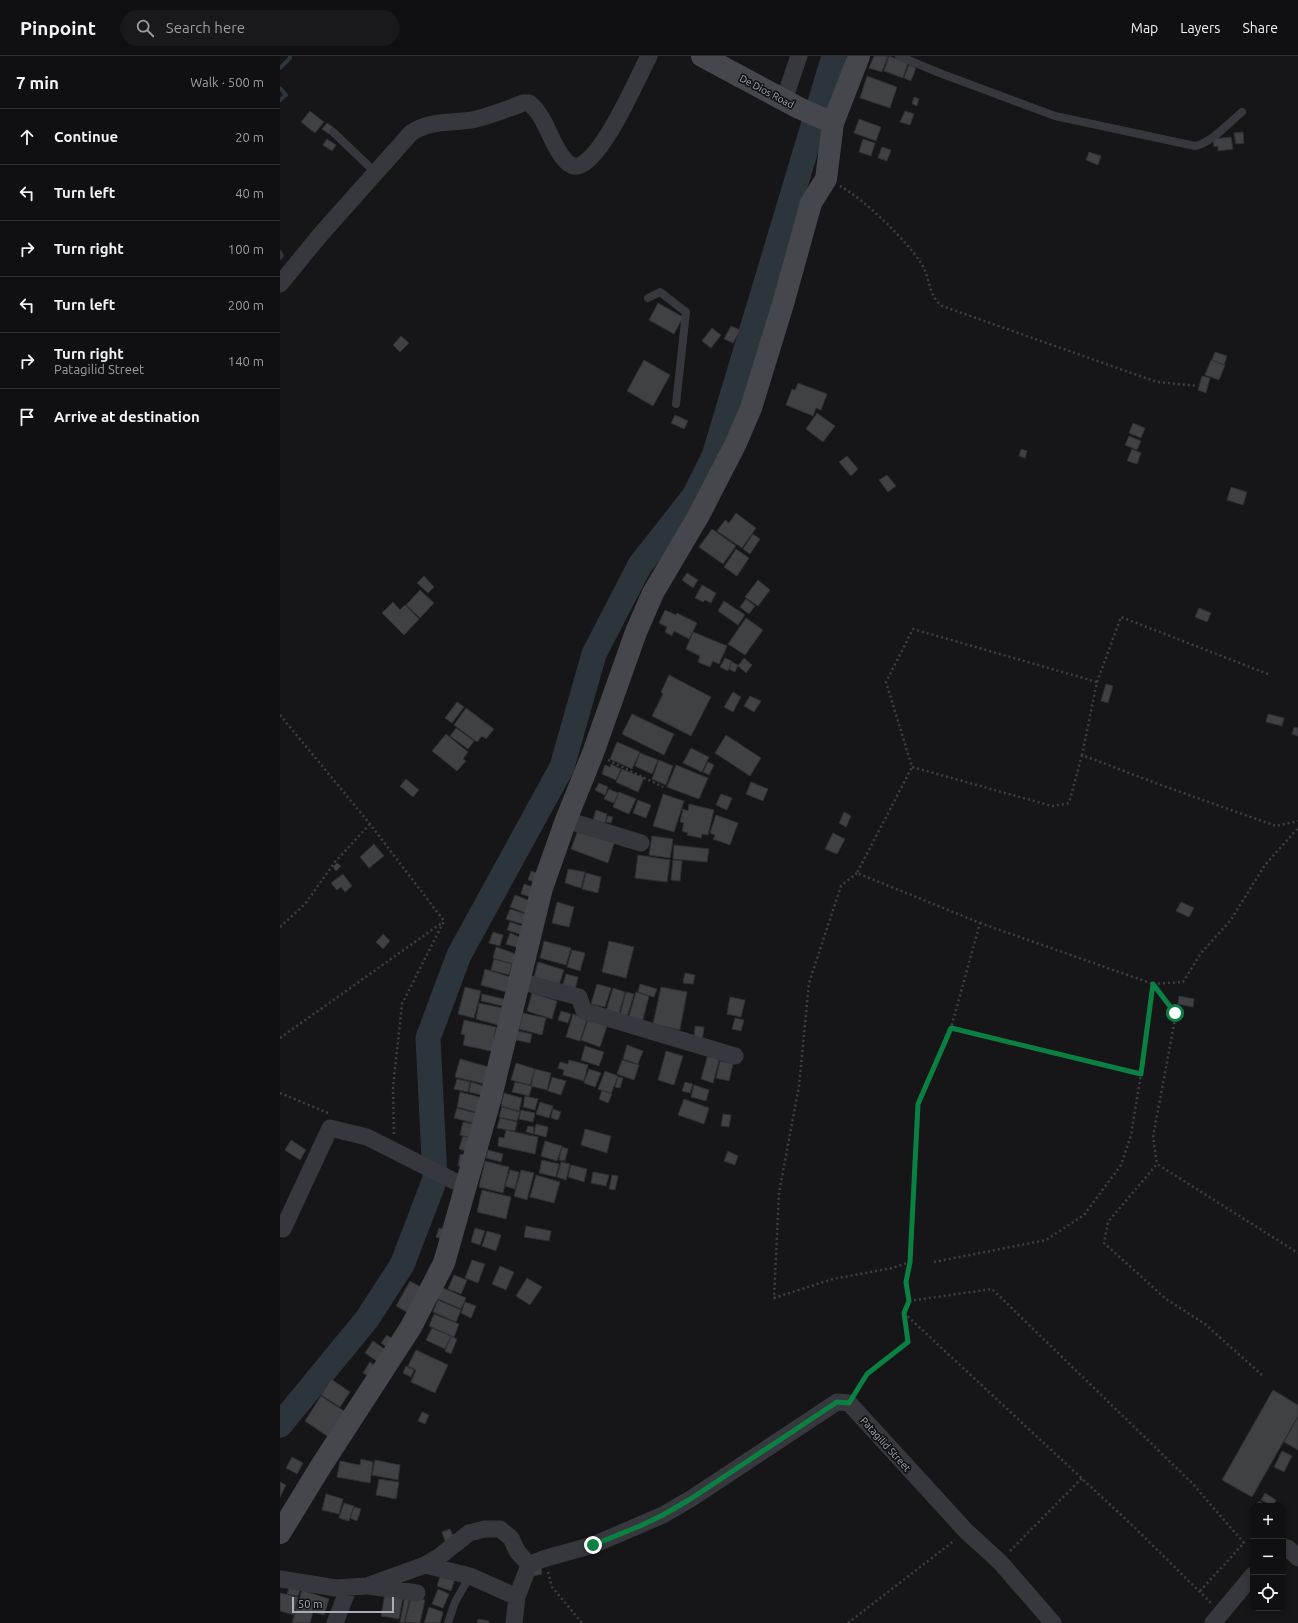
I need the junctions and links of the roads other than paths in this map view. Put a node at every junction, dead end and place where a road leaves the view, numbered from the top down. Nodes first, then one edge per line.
1 (649, 56) edge
2 (702, 56) edge
3 (798, 56) edge
4 (859, 56) edge
5 (899, 56) edge
6 (792, 104) junction
7 (1242, 112) dead end
8 (828, 121) junction
9 (333, 132) dead end
10 (376, 173) junction
11 (280, 284) edge
12 (648, 298) dead end
13 (676, 404) dead end
14 (566, 820) junction
15 (641, 843) dead end
16 (519, 981) junction
17 (735, 1056) dead end
18 (460, 1183) junction
19 (283, 1229) dead end
20 (280, 1533) edge
21 (1286, 1548) edge
22 (1298, 1558) edge
23 (536, 1562) junction
24 (425, 1565) junction
25 (470, 1576) junction
26 (280, 1579) edge
27 (1250, 1579) edge
28 (367, 1586) junction
29 (349, 1587) junction
30 (417, 1593) dead end
31 (517, 1597) junction
32 (1217, 1618) edge
33 (335, 1623) edge
34 (448, 1623) edge
35 (514, 1623) edge
36 (1053, 1623) edge

1 - 10 street
2 - 6 street, De Dios Road
3 - 6 street
4 - 8 street
5 - 7 lane
6 - 8 street, De Dios Road
8 - 14 street
9 - 10 lane
10 - 11 street
12 - 13 lane
14 - 15 street
14 - 16 street
16 - 17 street
16 - 18 street
18 - 19 street
18 - 20 street
21 - 22 street
23 - 24 street
23 - 31 street
23 - 36 street, Patagilid Street
24 - 25 street
24 - 28 street
25 - 31 street
25 - 34 lane
26 - 29 street
27 - 32 street
28 - 29 street
28 - 30 street
29 - 33 street
31 - 35 street

